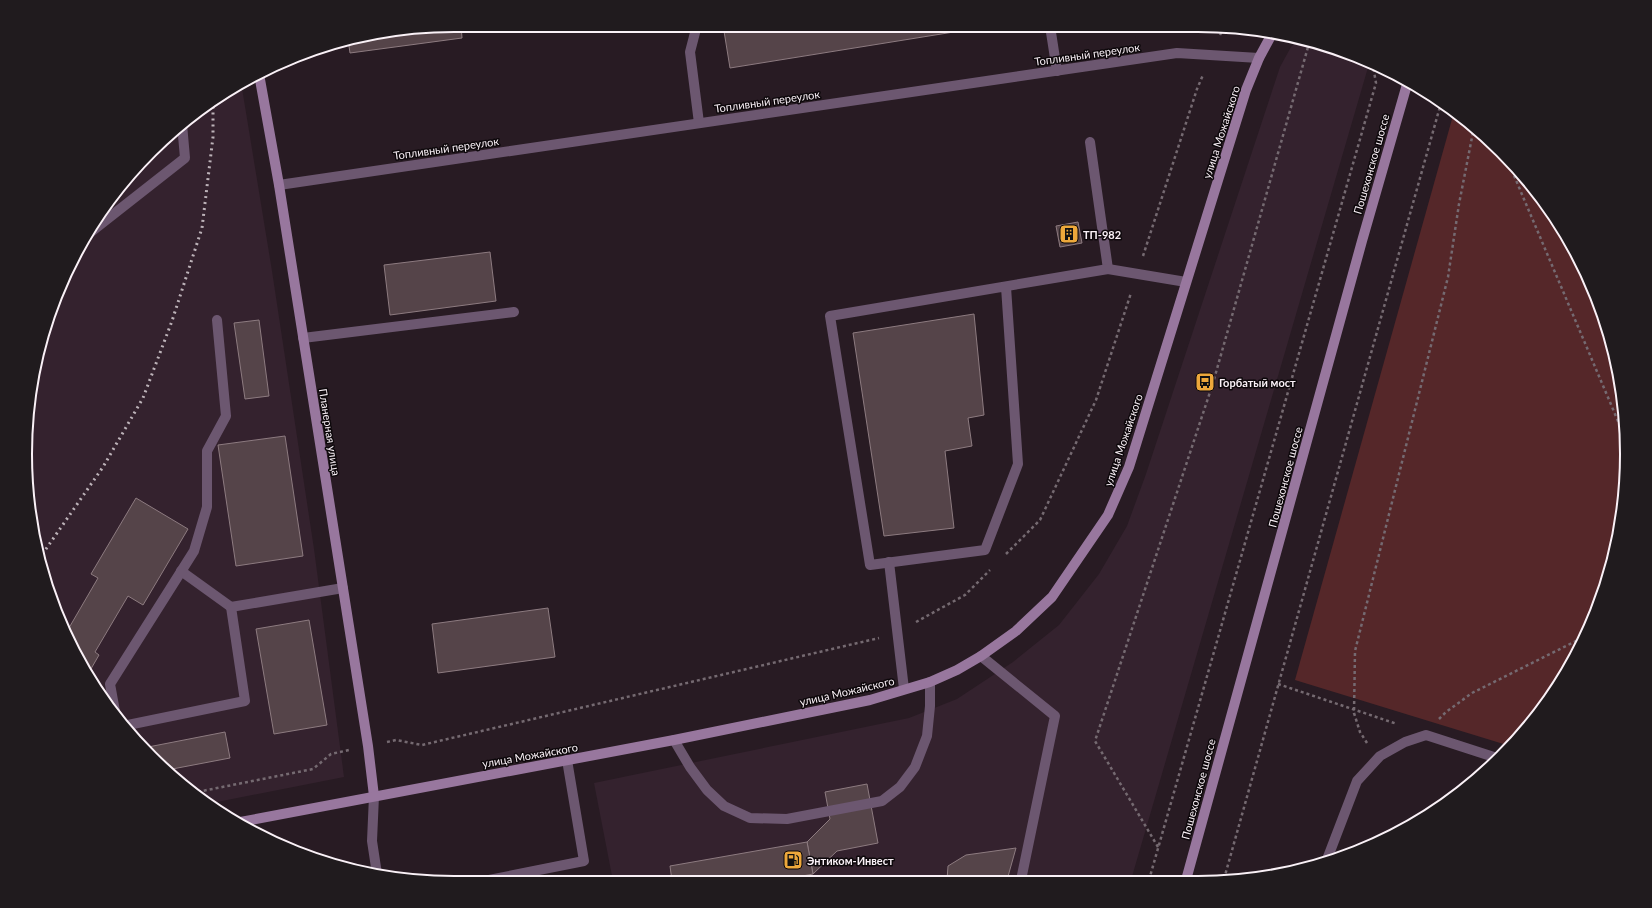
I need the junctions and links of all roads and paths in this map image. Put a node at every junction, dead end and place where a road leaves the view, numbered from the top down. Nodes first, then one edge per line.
1 (695, 32) edge
2 (1051, 32) edge
3 (1222, 33) edge
4 (1270, 38) edge
5 (1308, 46) edge
6 (1212, 55) junction
7 (1259, 58) junction
8 (1057, 71) junction
9 (1374, 71) edge
10 (260, 80) edge
11 (1406, 87) edge
12 (1440, 108) edge
13 (699, 123) junction
14 (183, 131) edge
15 (1473, 134) edge
16 (1090, 142) dead end
17 (1514, 174) edge
18 (279, 185) junction
19 (100, 225) edge
20 (1108, 269) junction
21 (1137, 274) junction
22 (1186, 282) junction
23 (1006, 287) junction
24 (514, 312) dead end
25 (217, 320) dead end
26 (303, 338) junction
27 (1619, 423) edge
28 (1002, 558) dead end
29 (889, 562) junction
30 (992, 568) dead end
31 (181, 571) junction
32 (342, 588) junction
33 (231, 607) junction
34 (898, 633) junction
35 (1576, 641) edge
36 (982, 656) junction
37 (930, 682) junction
38 (1278, 684) junction
39 (904, 689) junction
40 (113, 703) edge
41 (1354, 709) junction
42 (1394, 722) dead end
43 (131, 724) edge
44 (1426, 735) junction
45 (674, 740) junction
46 (368, 746) junction
47 (1380, 756) junction
48 (1492, 756) edge
49 (567, 760) junction
50 (201, 792) edge
51 (374, 796) junction
52 (246, 821) edge
53 (1158, 847) junction
54 (1328, 856) edge
55 (375, 868) edge
56 (1225, 875) edge
57 (509, 876) edge
58 (1022, 876) edge
59 (1150, 876) edge
60 (1187, 876) edge

1 - 13 street
2 - 8 street
3 - 6 path
4 - 7 main road, улица Можайского
5 - 53 path
6 - 7 street, Топливный переулок
6 - 8 street, Топливный переулок
6 - 21 path
7 - 22 main road, улица Можайского
8 - 13 street, Топливный переулок
9 - 53 path
10 - 18 main road, Планерная улица
11 - 60 main road, Пошехонское шоссе
12 - 38 path
13 - 18 street, Топливный переулок
14 - 19 street
15 - 41 path
16 - 20 street
17 - 27 path
18 - 26 main road, Планерная улица
20 - 21 street
20 - 23 street
21 - 22 street
21 - 28 path
22 - 36 main road, улица Можайского
23 - 29 street
23 - 29 street
24 - 26 street
25 - 31 street
26 - 32 main road, Планерная улица
29 - 34 street
30 - 34 path
31 - 33 street
31 - 40 street
32 - 33 street
32 - 46 main road, Планерная улица
33 - 43 street
34 - 39 street
34 - 46 path
35 - 44 path
36 - 37 main road, улица Можайского
36 - 58 street
37 - 39 main road, улица Можайского
37 - 45 street
38 - 41 path
38 - 56 path
39 - 45 main road, улица Можайского
41 - 42 path
41 - 47 path
44 - 47 street
44 - 48 street
45 - 49 main road, улица Можайского
46 - 50 path
46 - 51 main road, Планерная улица
47 - 54 street
49 - 51 main road, улица Можайского
49 - 57 street
51 - 52 main road, улица Можайского
51 - 55 street
53 - 59 path

